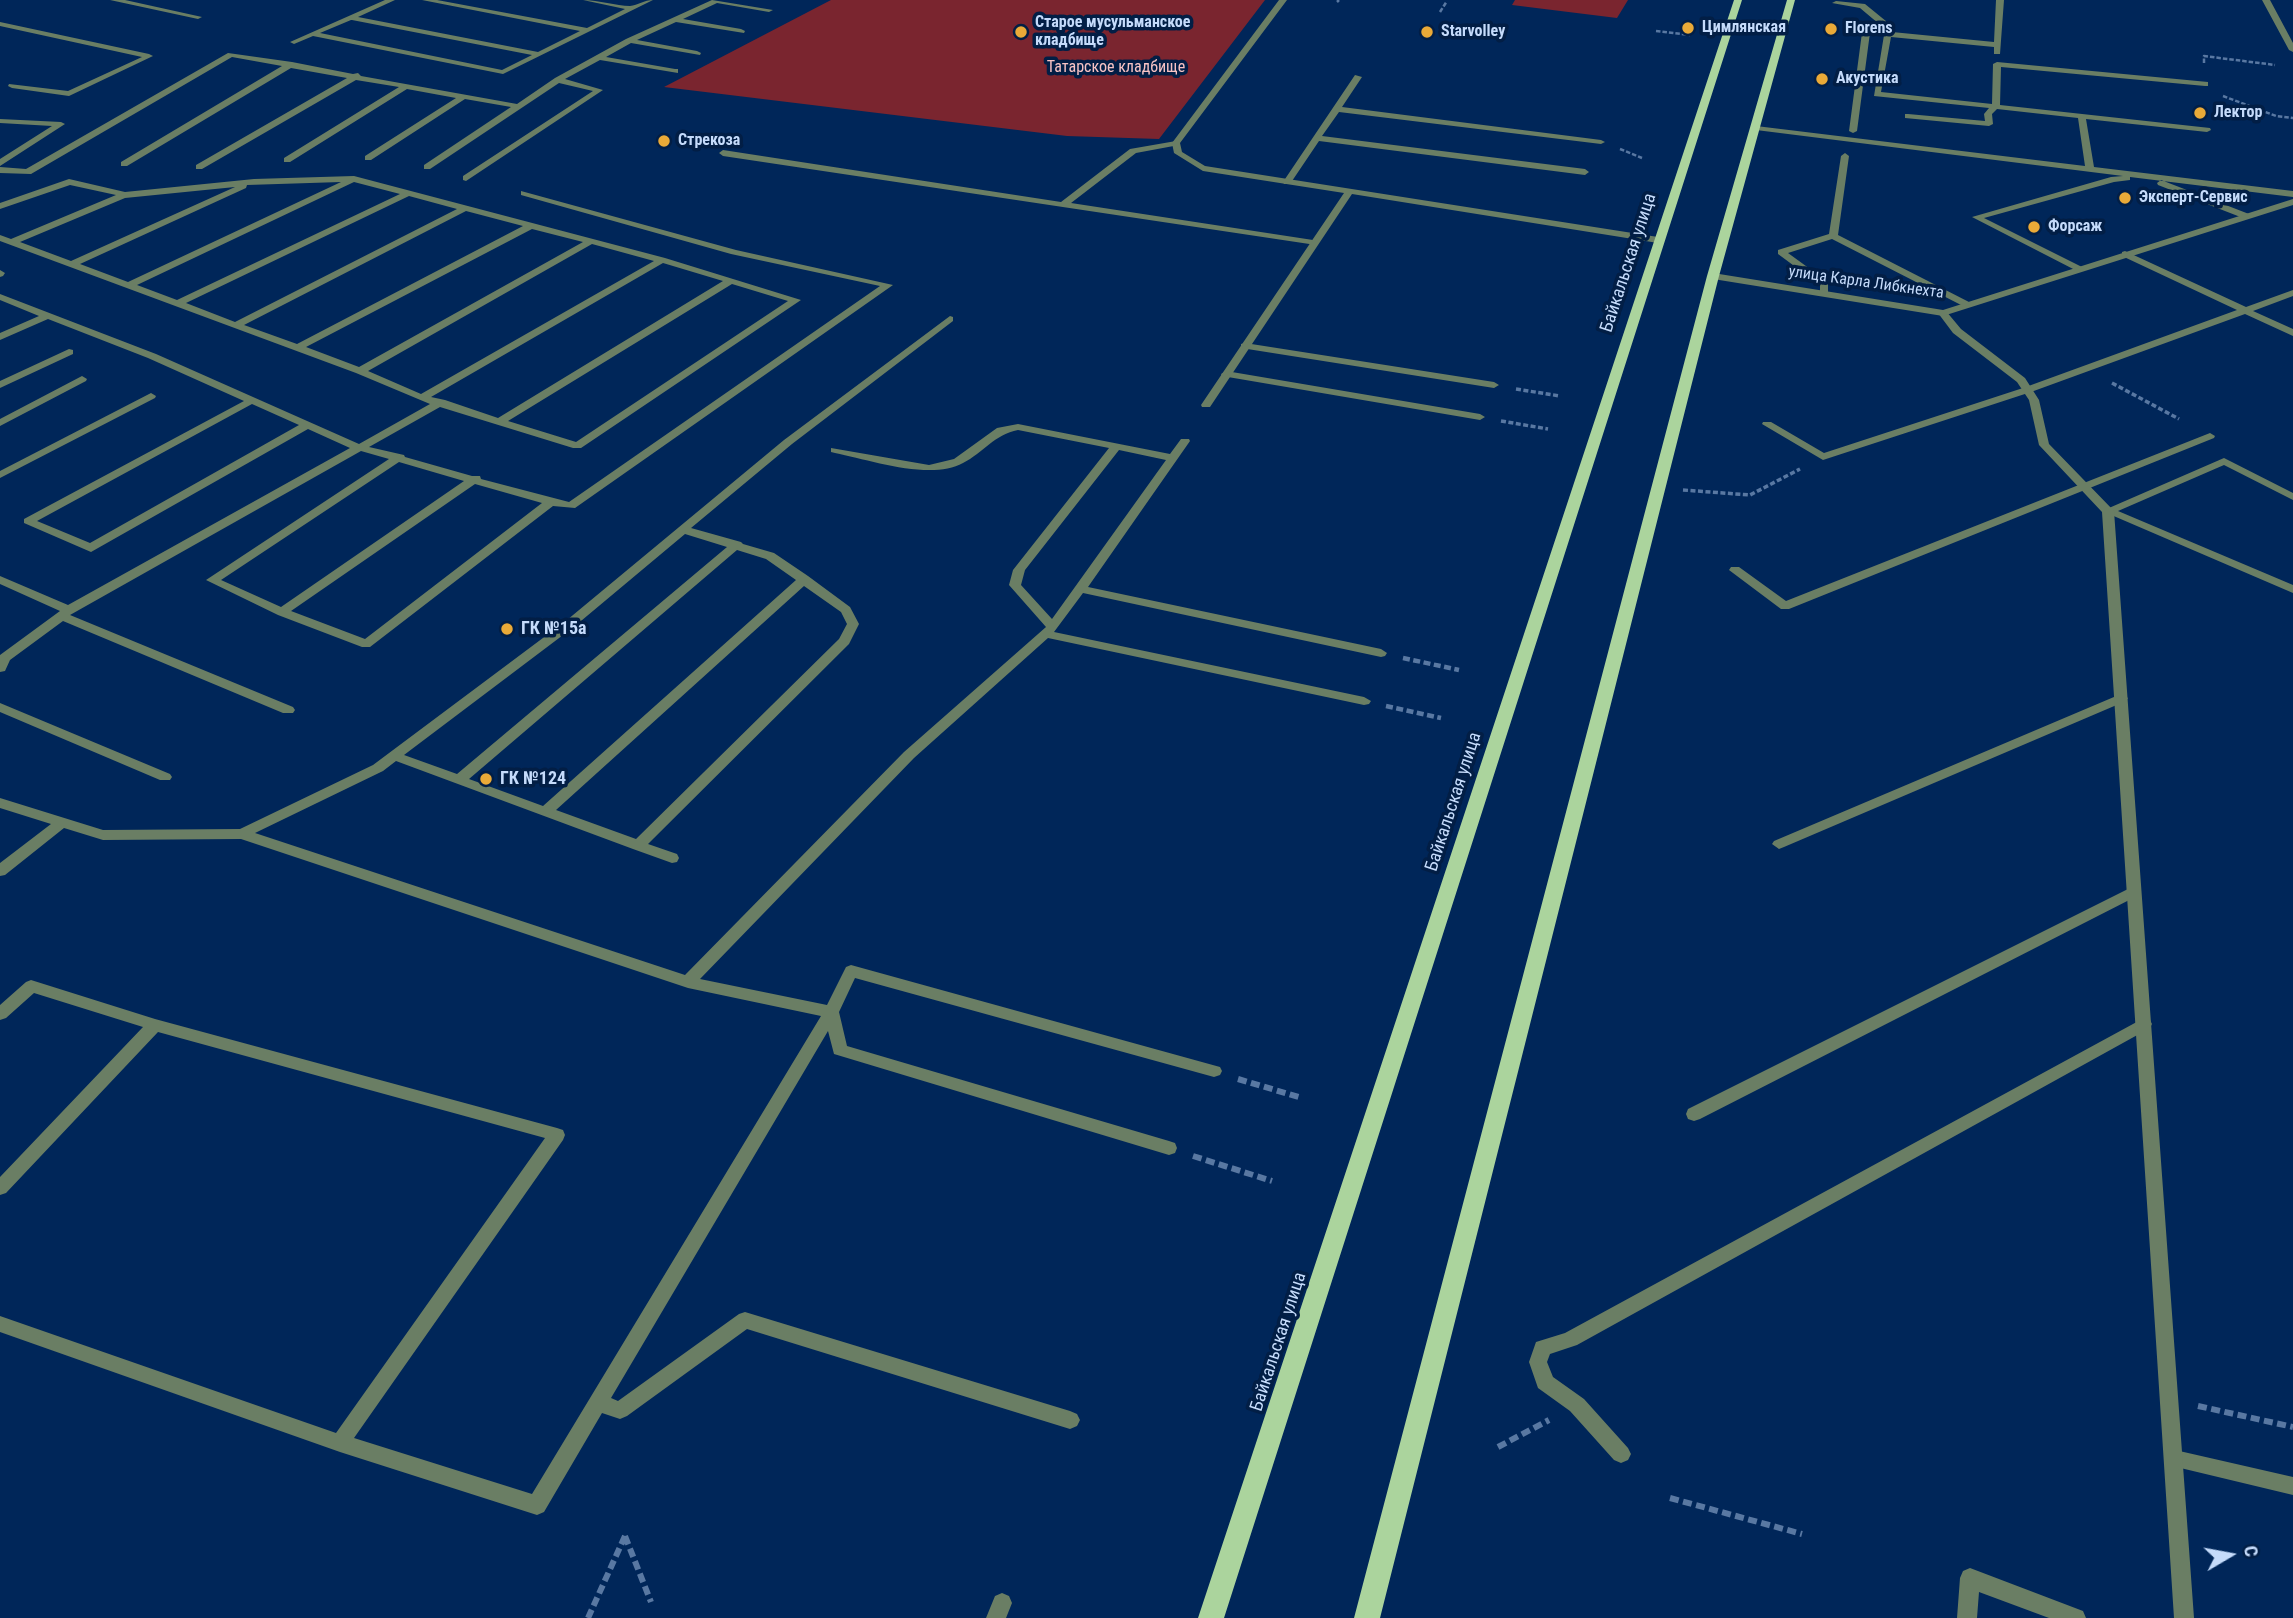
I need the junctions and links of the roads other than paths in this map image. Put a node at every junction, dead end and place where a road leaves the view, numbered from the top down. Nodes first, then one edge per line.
1 (114, 0) edge
2 (391, 0) edge
3 (426, 0) edge
4 (587, 0) edge
5 (649, 0) edge
6 (1283, 0) edge
7 (1738, 0) edge
8 (1791, 0) edge
9 (2000, 0) edge
10 (2266, 0) edge
11 (717, 1) edge
12 (1836, 3) dead end
13 (1865, 3) edge
14 (632, 8) junction
15 (769, 10) dead end
16 (198, 17) dead end
17 (352, 18) junction
18 (676, 20) junction
19 (0, 24) edge
20 (1867, 25) dead end
21 (587, 30) junction
22 (741, 31) dead end
23 (312, 34) junction
24 (1888, 34) junction
25 (629, 41) junction
26 (294, 42) dead end
27 (1998, 45) junction
28 (1864, 48) junction
29 (1885, 50) junction
30 (2293, 50) edge
31 (697, 53) dead end
32 (539, 54) junction
33 (601, 58) junction
34 (292, 64) junction
35 (1997, 64) junction
36 (675, 71) dead end
37 (358, 75) junction
38 (1358, 77) dead end
39 (558, 80) junction
40 (2204, 84) road end
41 (408, 85) junction
42 (12, 86) dead end
43 (464, 96) junction
44 (517, 106) junction
45 (1996, 106) junction
46 (1337, 109) junction
47 (1908, 116) dead end
48 (2082, 116) junction
49 (0, 121) edge
50 (1756, 128) junction
51 (2207, 130) dead end
52 (1853, 131) dead end
53 (1317, 138) junction
54 (1601, 142) dead end
55 (1176, 143) junction
56 (723, 153) dead end
57 (1845, 156) dead end
58 (368, 158) dead end
59 (287, 160) dead end
60 (0, 163) edge
61 (124, 164) dead end
62 (199, 167) dead end
63 (427, 167) dead end
64 (2090, 169) junction
65 (0, 170) edge
66 (1585, 172) dead end
67 (466, 178) dead end
68 (354, 179) junction
69 (254, 181) junction
70 (1287, 182) junction
71 (410, 192) junction
72 (1349, 192) junction
73 (524, 193) dead end
74 (2293, 194) edge
75 (125, 195) junction
76 (2293, 202) edge
77 (1063, 205) junction
78 (0, 206) edge
79 (467, 207) junction
80 (2246, 216) junction
81 (530, 226) junction
82 (1833, 236) junction
83 (5, 240) edge
84 (1658, 240) junction
85 (591, 241) junction
86 (1313, 243) junction
87 (2125, 254) junction
88 (662, 260) junction
89 (73, 264) junction
90 (2079, 269) junction
91 (1713, 276) junction
92 (732, 280) junction
93 (130, 285) junction
94 (1823, 293) junction
95 (2293, 293) edge
96 (0, 297) edge
97 (177, 304) junction
98 (1966, 304) junction
99 (2244, 312) junction
100 (1943, 313) junction
101 (49, 314) junction
102 (950, 319) dead end
103 (236, 325) junction
104 (2293, 332) edge
105 (0, 337) edge
106 (1245, 346) junction
107 (297, 348) junction
108 (69, 352) dead end
109 (360, 371) junction
110 (1226, 374) junction
111 (82, 379) dead end
112 (0, 385) edge
113 (1494, 386) road end
114 (2027, 390) junction
115 (151, 396) dead end
116 (422, 398) junction
117 (251, 401) junction
118 (441, 402) junction
119 (1206, 405) dead end
120 (1480, 417) road end
121 (501, 421) junction
122 (0, 423) edge
123 (1767, 424) dead end
124 (308, 425) junction
125 (2210, 436) dead end
126 (1185, 441) dead end
127 (357, 446) junction
128 (1116, 446) junction
129 (835, 450) dead end
130 (400, 457) junction
131 (1173, 458) junction
132 (0, 475) edge
133 (476, 478) junction
134 (2084, 487) junction
135 (2293, 497) edge
136 (551, 502) junction
137 (2108, 511) junction
138 (681, 529) junction
139 (737, 544) junction
140 (1735, 570) dead end
141 (804, 579) junction
142 (0, 580) edge
143 (1082, 589) junction
144 (2293, 589) edge
145 (282, 612) junction
146 (64, 613) junction
147 (1049, 630) junction
148 (1381, 653) road end
149 (0, 668) edge
150 (2121, 698) junction
151 (1364, 701) road end
152 (0, 707) edge
153 (288, 710) dead end
154 (394, 756) junction
155 (165, 777) dead end
156 (459, 780) junction
157 (0, 803) edge
158 (545, 812) junction
159 (62, 822) junction
160 (242, 834) junction
161 (1779, 844) dead end
162 (638, 846) junction
163 (672, 858) dead end
164 (0, 871) edge
165 (2134, 891) junction
166 (688, 982) junction
167 (831, 1012) junction
168 (0, 1014) edge
169 (2144, 1024) junction
170 (155, 1025) junction
171 (1214, 1071) road end
172 (1694, 1114) dead end
173 (1169, 1148) road end
174 (0, 1188) edge
175 (0, 1324) edge
176 (597, 1403) junction
177 (1070, 1420) dead end
178 (340, 1443) junction
179 (1621, 1454) dead end
180 (2175, 1459) junction
181 (2293, 1486) edge
182 (1211, 1618) edge
183 (1367, 1618) edge
184 (1967, 1618) edge
185 (2077, 1618) edge
186 (2184, 1618) edge

1 - 16 street
2 - 17 street
3 - 21 street
4 - 14 street
5 - 14 street
6 - 55 street
7 - 84 main road, Байкальская улица
8 - 50 main road
9 - 27 street
10 - 30 street
11 - 15 street
11 - 18 street
12 - 13 street
13 - 24 street
14 - 21 street
17 - 23 street
17 - 32 street
18 - 22 street
18 - 25 street
19 - 42 street
20 - 28 street
21 - 32 street
23 - 26 street
23 - 32 street
24 - 27 street
24 - 29 street
25 - 31 street
25 - 33 street
27 - 35 street
28 - 29 street
28 - 52 street
29 - 45 street
33 - 36 street
33 - 39 street
34 - 37 street
34 - 61 street
34 - 65 street
35 - 40 street
35 - 45 street
37 - 41 street
37 - 62 street
38 - 46 street
39 - 44 street
39 - 67 street
41 - 43 street
41 - 59 street
43 - 44 street
43 - 58 street
44 - 63 street
45 - 47 street
45 - 48 street
46 - 53 street
46 - 54 street
48 - 51 street
48 - 64 street
49 - 60 street
50 - 64 street
50 - 91 main road
53 - 66 street
53 - 70 street
55 - 70 street
55 - 77 street
56 - 77 street
57 - 82 street
64 - 74 street
68 - 69 street
68 - 71 street
68 - 93 street
69 - 75 street
69 - 89 street
70 - 72 street
71 - 79 street
71 - 97 street
72 - 84 street
72 - 86 street
73 - 136 street
75 - 78 street
75 - 83 street
76 - 80 street, улица Карла Либкнехта
77 - 86 street
79 - 81 street
79 - 103 street
80 - 87 street, улица Карла Либкнехта
80 - 90 street
81 - 85 street
81 - 107 street
82 - 94 street
82 - 98 street
83 - 89 street
84 - 182 main road, Байкальская улица
85 - 88 street
85 - 109 street
86 - 106 street
87 - 90 street, улица Карла Либкнехта
87 - 99 street
88 - 92 street
88 - 116 street
89 - 93 street
90 - 98 street, улица Карла Либкнехта
91 - 94 street, улица Карла Либкнехта
91 - 183 main road
92 - 121 street
92 - 121 street
93 - 97 street
94 - 100 street, улица Карла Либкнехта
95 - 99 street
96 - 101 street
97 - 103 street
98 - 100 street, улица Карла Либкнехта
99 - 104 street
99 - 114 street
100 - 114 street
101 - 105 street
101 - 117 street
102 - 138 street
103 - 107 street
106 - 110 street
106 - 113 street
107 - 109 street
108 - 112 street
109 - 116 street
110 - 119 street
110 - 120 street
111 - 122 street
114 - 123 street
114 - 134 street
115 - 132 street
116 - 118 street
117 - 124 street
117 - 124 street
118 - 121 street
118 - 127 street
124 - 127 street
125 - 134 street
126 - 131 street
127 - 130 street
127 - 146 street
128 - 129 street
128 - 131 street
128 - 147 street
130 - 133 street
130 - 145 street
131 - 143 street
133 - 136 street
133 - 145 street
134 - 137 street
134 - 140 street
135 - 137 street
136 - 145 street
137 - 144 street
137 - 150 street
138 - 139 street
138 - 154 street
139 - 141 street
139 - 156 street
141 - 158 street
141 - 162 street
142 - 146 street
143 - 147 street
143 - 148 street
146 - 149 street
146 - 153 street
147 - 151 street
147 - 166 street
150 - 161 street
150 - 165 street
152 - 155 street
154 - 156 street
154 - 160 street
156 - 158 street
157 - 159 street
158 - 162 street
159 - 160 street
159 - 164 street
160 - 166 street
162 - 163 street
165 - 169 street
165 - 172 street
166 - 167 street
167 - 171 street
167 - 173 street
167 - 176 street
168 - 170 street
169 - 179 street
169 - 180 street
170 - 174 street
170 - 178 street
175 - 178 street
176 - 177 street
176 - 178 street
180 - 181 street
180 - 186 street
184 - 185 street

